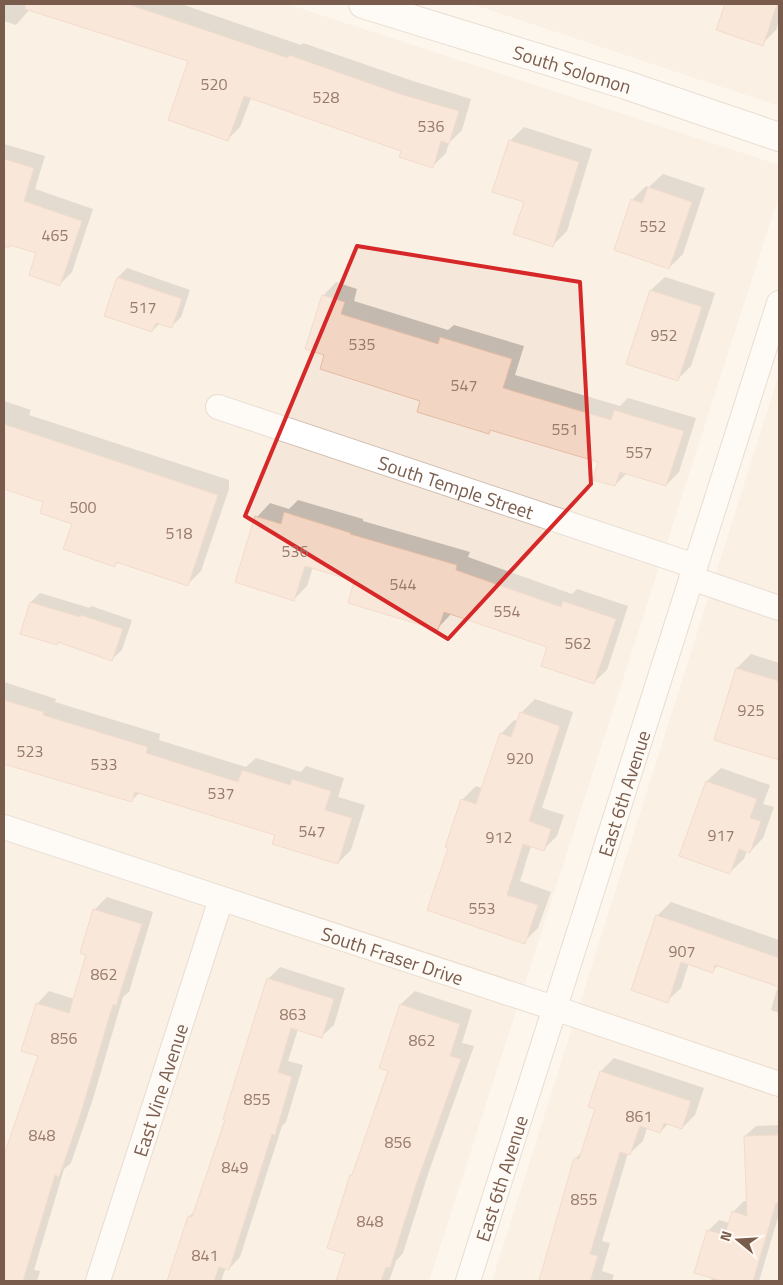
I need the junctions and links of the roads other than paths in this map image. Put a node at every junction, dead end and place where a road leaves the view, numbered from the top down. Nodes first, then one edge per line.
1 (363, 4) edge
2 (779, 137) edge
3 (779, 303) edge
4 (218, 407) dead end
5 (693, 572) junction
6 (779, 608) edge
7 (4, 827) edge
8 (221, 898) junction
9 (554, 1008) junction
10 (779, 1084) edge
11 (98, 1281) edge
12 (468, 1281) edge

1 - 2 street, South Solomon
3 - 5 street, East 6th Avenue
4 - 5 street, South Temple Street
5 - 6 street, South Temple Street
5 - 9 street, East 6th Avenue
7 - 8 street, South Fraser Drive
8 - 9 street, South Fraser Drive
8 - 11 street, East Vine Avenue
9 - 10 street, South Fraser Drive
9 - 12 street, East 6th Avenue

